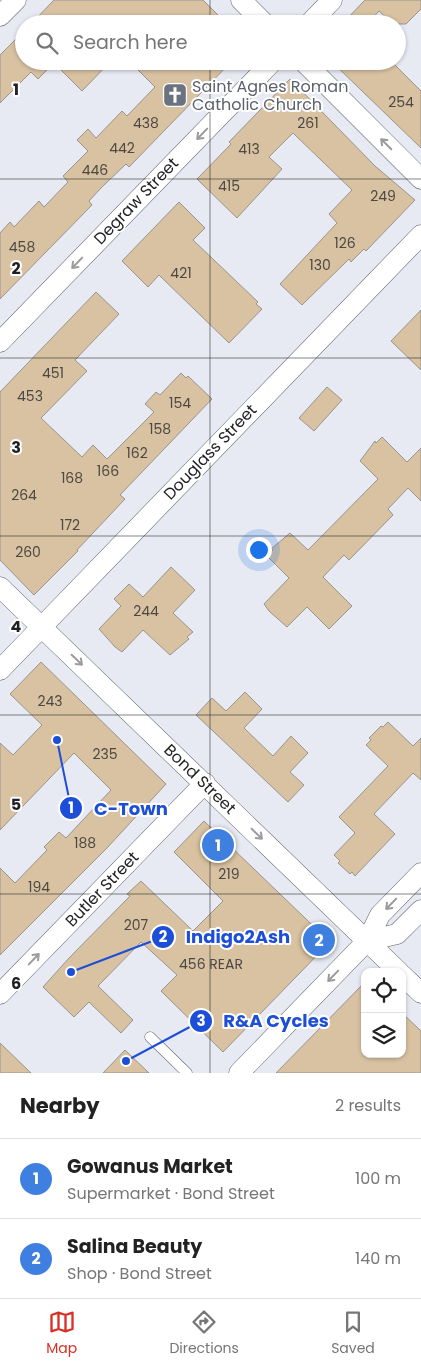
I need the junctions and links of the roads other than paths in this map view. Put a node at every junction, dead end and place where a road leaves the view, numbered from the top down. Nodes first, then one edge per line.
1 (16, 0) edge
2 (241, 0) edge
3 (332, 0) edge
4 (256, 15) edge
5 (318, 15) edge
6 (0, 16) edge
7 (264, 70) edge
8 (312, 70) edge
9 (421, 179) edge
10 (421, 235) edge
11 (0, 342) edge
12 (0, 587) edge
13 (42, 627) junction
14 (0, 670) edge
15 (205, 783) junction
16 (421, 873) edge
17 (421, 910) edge
18 (367, 941) junction
19 (395, 968) edge
20 (406, 979) edge
21 (0, 994) edge
22 (421, 994) edge
23 (150, 1037) dead end
24 (187, 1073) edge
25 (239, 1073) edge

1 - 6 street
2 - 4 street
3 - 5 street
7 -> 11 street, Degraw Street
9 -> 8 street
10 - 13 street, Douglass Street
12 - 13 street, Bond Street
13 - 14 street, Douglass Street
13 -> 15 street, Bond Street
15 -> 18 street, Bond Street
21 -> 15 street, Butler Street
16 -> 18 street
17 - 18 street
18 - 19 street, Bond Street
18 -> 25 street
20 - 22 street
23 - 24 lane

